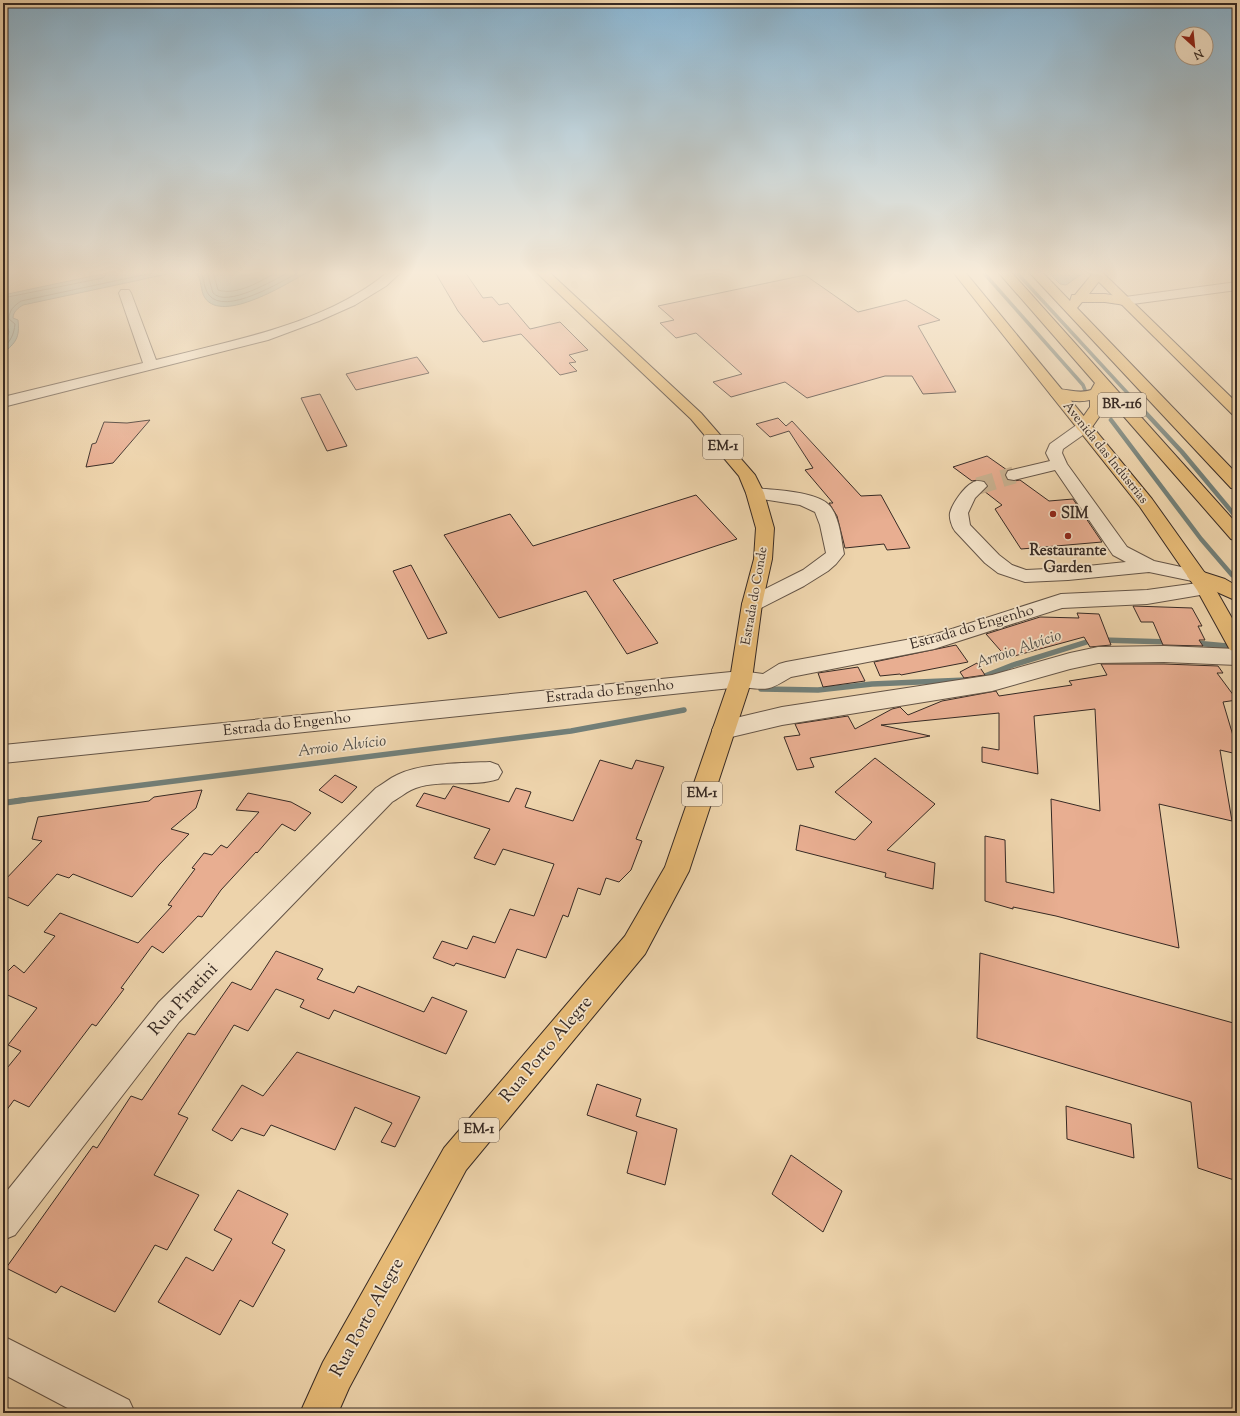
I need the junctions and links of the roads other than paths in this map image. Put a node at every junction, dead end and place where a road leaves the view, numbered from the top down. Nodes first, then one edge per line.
1 (141, 338) edge
2 (259, 338) edge
3 (613, 338) edge
4 (1013, 338) edge
5 (1059, 338) edge
6 (1105, 338) edge
7 (1163, 338) edge
8 (151, 366) junction
9 (1100, 388) junction
10 (1057, 393) junction
11 (3, 402) edge
12 (1237, 411) edge
13 (1084, 427) junction
14 (1059, 464) junction
15 (1014, 475) tunnel mouth
16 (1237, 484) edge
17 (978, 486) tunnel mouth
18 (754, 493) junction
19 (1237, 535) edge
20 (1149, 566) junction
21 (1201, 582) junction
22 (1237, 594) edge
23 (752, 604) junction
24 (1236, 647) edge
25 (741, 679) junction
26 (725, 724) junction
27 (3, 754) edge
28 (490, 772) dead end
29 (3, 1223) edge
30 (3, 1354) edge
31 (116, 1413) edge
32 (318, 1413) edge

1 - 8 street
2 - 8 street
3 - 18 main road, Estrada do Conde / EM-1
4 - 10 main road, Avenida das Indústrias
5 - 9 main road, BR-116
6 - 16 main road, BR-116
7 - 12 main road
8 - 11 street
9 - 10 main road
9 - 13 main road
9 - 19 main road, BR-116
10 - 13 main road, Avenida das Indústrias
13 - 14 street
13 - 21 main road, Avenida das Indústrias
14 - 15 street
14 - 20 street
17 - 20 street
18 - 23 main road, Estrada do Conde / EM-1
18 - 23 street
20 - 21 street
21 - 22 main road
21 - 24 main road, Avenida das Indústrias
21 - 25 street, Estrada do Engenho
23 - 25 main road, Estrada do Conde / EM-1
24 - 26 street
25 - 26 main road, Estrada do Conde / EM-1
25 - 27 street, Estrada do Engenho
26 - 32 main road, Rua Porto Alegre / EM-1
28 - 29 street, Rua Piratini
30 - 31 street

